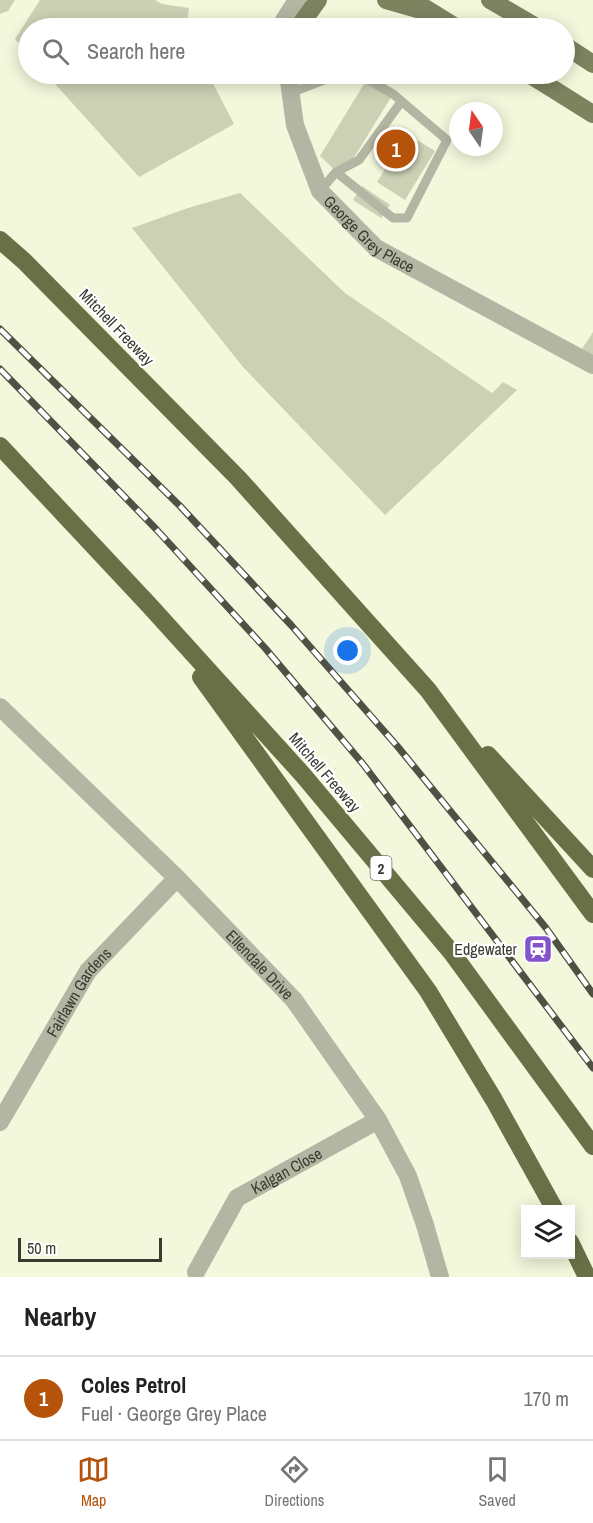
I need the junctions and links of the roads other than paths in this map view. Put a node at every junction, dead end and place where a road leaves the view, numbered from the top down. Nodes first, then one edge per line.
1 (287, 0) edge
2 (297, 0) edge
3 (318, 0) edge
4 (386, 0) edge
5 (412, 0) edge
6 (490, 0) edge
7 (432, 13) junction
8 (287, 18) edge
9 (290, 18) edge
10 (297, 18) edge
11 (440, 18) edge
12 (521, 18) edge
13 (575, 52) edge
14 (593, 64) edge
15 (289, 84) edge
16 (314, 84) edge
17 (376, 84) edge
18 (545, 84) edge
19 (290, 93) junction
20 (401, 102) junction
21 (593, 114) edge
22 (336, 172) junction
23 (320, 191) junction
24 (0, 240) edge
25 (593, 365) edge
26 (0, 446) edge
27 (149, 605) junction
28 (428, 690) junction
29 (0, 707) edge
30 (593, 869) edge
31 (177, 878) junction
32 (593, 914) edge
33 (378, 1120) junction
34 (0, 1122) edge
35 (593, 1146) edge
36 (553, 1205) edge
37 (575, 1252) edge
38 (196, 1272) dead end
39 (440, 1277) edge
40 (587, 1277) edge

1 - 8 street
2 - 9 street
3 - 10 main road
4 - 7 main road
5 - 7 main road
6 - 12 main road
7 - 11 main road
13 - 14 main road
15 - 19 street, George Grey Place
16 - 19 lane
17 - 20 lane
18 - 21 main road
19 - 23 street, George Grey Place
20 - 22 lane
20 - 22 lane
22 - 23 lane
23 - 25 street, George Grey Place
24 - 28 highway, Mitchell Freeway
26 - 27 highway, Mitchell Freeway / 2
27 - 35 highway, Mitchell Freeway / 2
27 - 36 highway
28 - 30 highway
28 - 32 highway, Mitchell Freeway
29 - 31 street, Ellendale Drive
31 - 33 street, Ellendale Drive
31 - 34 street, Fairlawn Gardens
33 - 38 street, Kalgan Close
33 - 39 street, Ellendale Drive
37 - 40 highway

